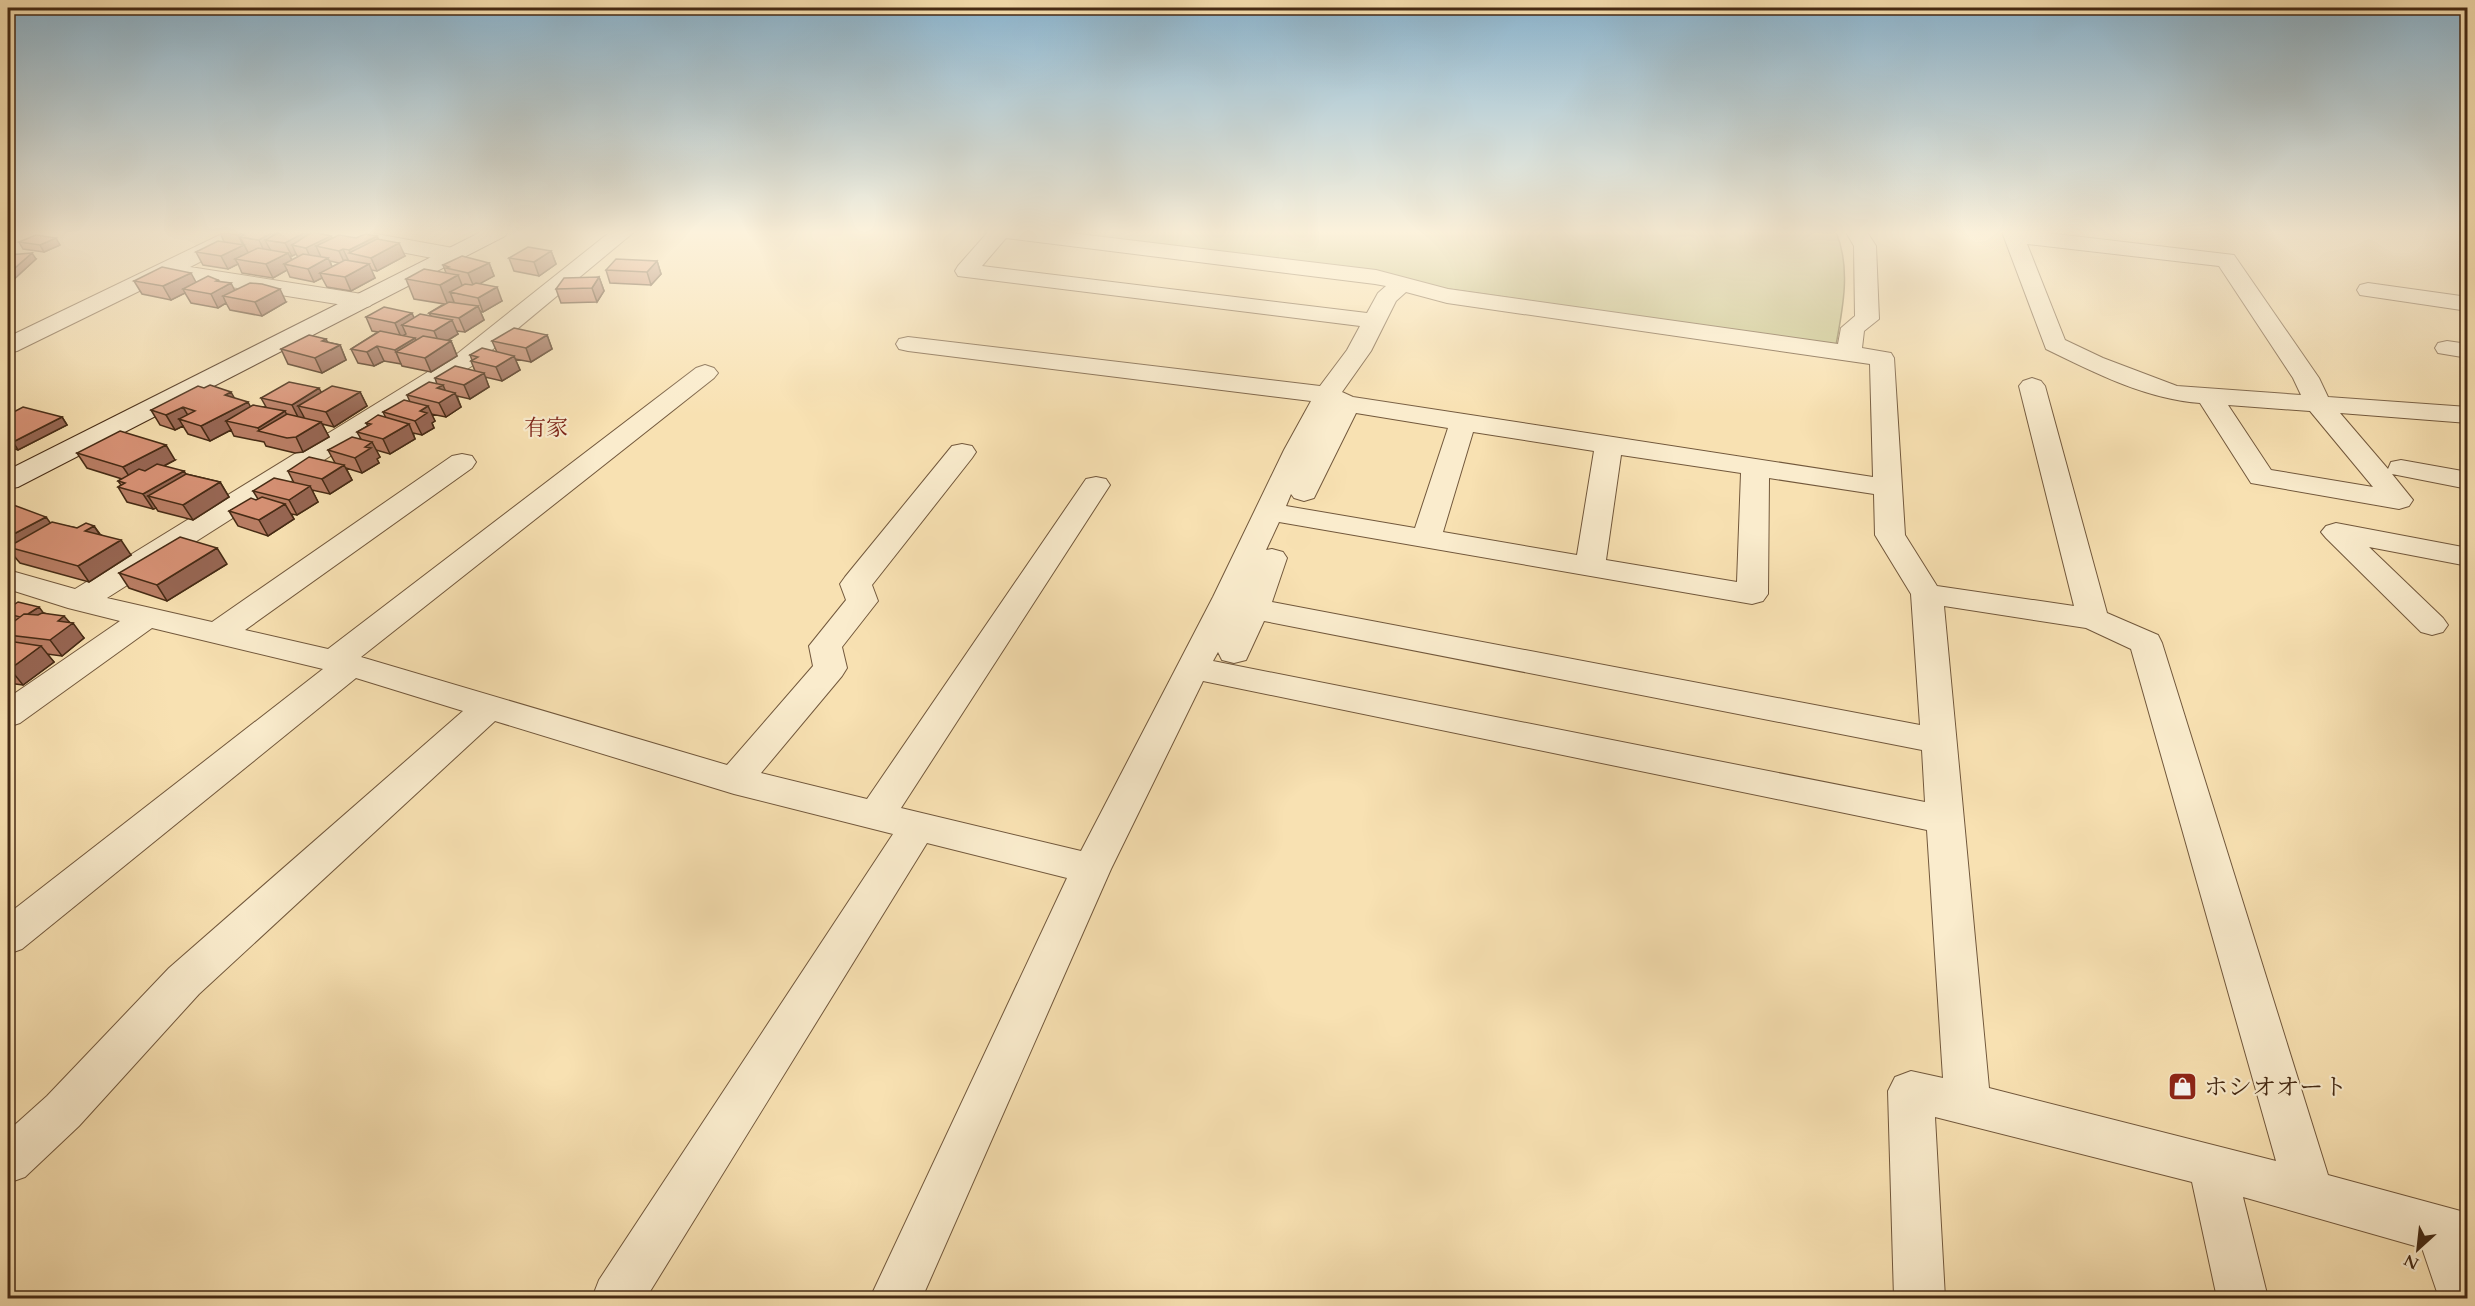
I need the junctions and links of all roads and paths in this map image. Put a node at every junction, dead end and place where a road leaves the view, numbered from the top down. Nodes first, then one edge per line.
1 (118, 293) edge
2 (312, 293) edge
3 (378, 293) edge
4 (546, 293) edge
5 (1146, 293) edge
6 (1392, 293) edge
7 (1431, 293) edge
8 (1866, 293) edge
9 (2035, 293) edge
10 (2248, 293) edge
11 (2388, 293) edge
12 (362, 301) junction
13 (2468, 304) edge
14 (1375, 321) junction
15 (908, 344) dead end
16 (8, 346) edge
17 (1849, 353) junction
18 (705, 373) dead end
19 (2032, 386) dead end
20 (2209, 396) junction
21 (1337, 399) junction
22 (2318, 404) junction
23 (2468, 415) edge
24 (1463, 422) junction
25 (1609, 444) junction
26 (962, 452) dead end
27 (462, 462) dead end
28 (1755, 467) junction
29 (2401, 468) dead end
30 (8, 481) edge
31 (2468, 481) edge
32 (1096, 485) dead end
33 (1888, 488) junction
34 (1304, 492) dead end
35 (1269, 512) junction
36 (1426, 538) junction
37 (2468, 557) edge
38 (1272, 558) dead end
39 (1590, 567) junction
40 (8, 579) edge
41 (1927, 594) junction
42 (79, 601) junction
43 (1254, 609) junction
44 (147, 617) junction
45 (2093, 619) junction
46 (2432, 625) dead end
47 (217, 634) junction
48 (1234, 652) dead end
49 (343, 663) junction
50 (1193, 668) junction
51 (489, 707) junction
52 (8, 715) edge
53 (1939, 741) junction
54 (734, 781) junction
55 (876, 816) junction
56 (1946, 820) junction
57 (918, 826) junction
58 (1091, 869) junction
59 (8, 937) edge
60 (1968, 1103) junction
61 (8, 1161) edge
62 (2212, 1167) junction
63 (2309, 1192) junction
64 (2454, 1233) edge
65 (617, 1299) edge
66 (896, 1299) edge
67 (1919, 1299) edge
68 (2241, 1299) edge
69 (2463, 1299) edge

1 - 16 street
2 - 12 street
3 - 12 street
4 - 42 street
5 - 14 street
6 - 14 street
7 - 17 street
8 - 17 street
9 - 20 street
10 - 22 street
11 - 13 street
12 - 30 street
14 - 21 street
15 - 21 street
17 - 33 street
18 - 49 street
19 - 45 street
20 - 22 street
20 - 22 street
21 - 24 street
21 - 34 street
21 - 35 street
22 - 23 street
24 - 25 street
24 - 36 street
25 - 28 street
25 - 39 street
26 - 54 street
27 - 47 street
28 - 33 street
28 - 39 street
29 - 31 street
32 - 55 street
33 - 41 street
35 - 36 street
35 - 50 street
36 - 39 street
37 - 46 street
38 - 43 street
40 - 42 street
41 - 45 street
41 - 53 street
42 - 44 street
43 - 48 street
43 - 53 street
44 - 47 street
44 - 52 street
45 - 63 street
47 - 49 street
49 - 51 street
49 - 59 street
50 - 56 street
50 - 58 street
51 - 54 street
51 - 61 street
53 - 56 street
54 - 55 street
55 - 57 street
56 - 60 street
57 - 58 street
57 - 65 street
58 - 66 street
60 - 62 street
60 - 67 street
62 - 63 street
62 - 68 street
63 - 64 street
64 - 69 street

